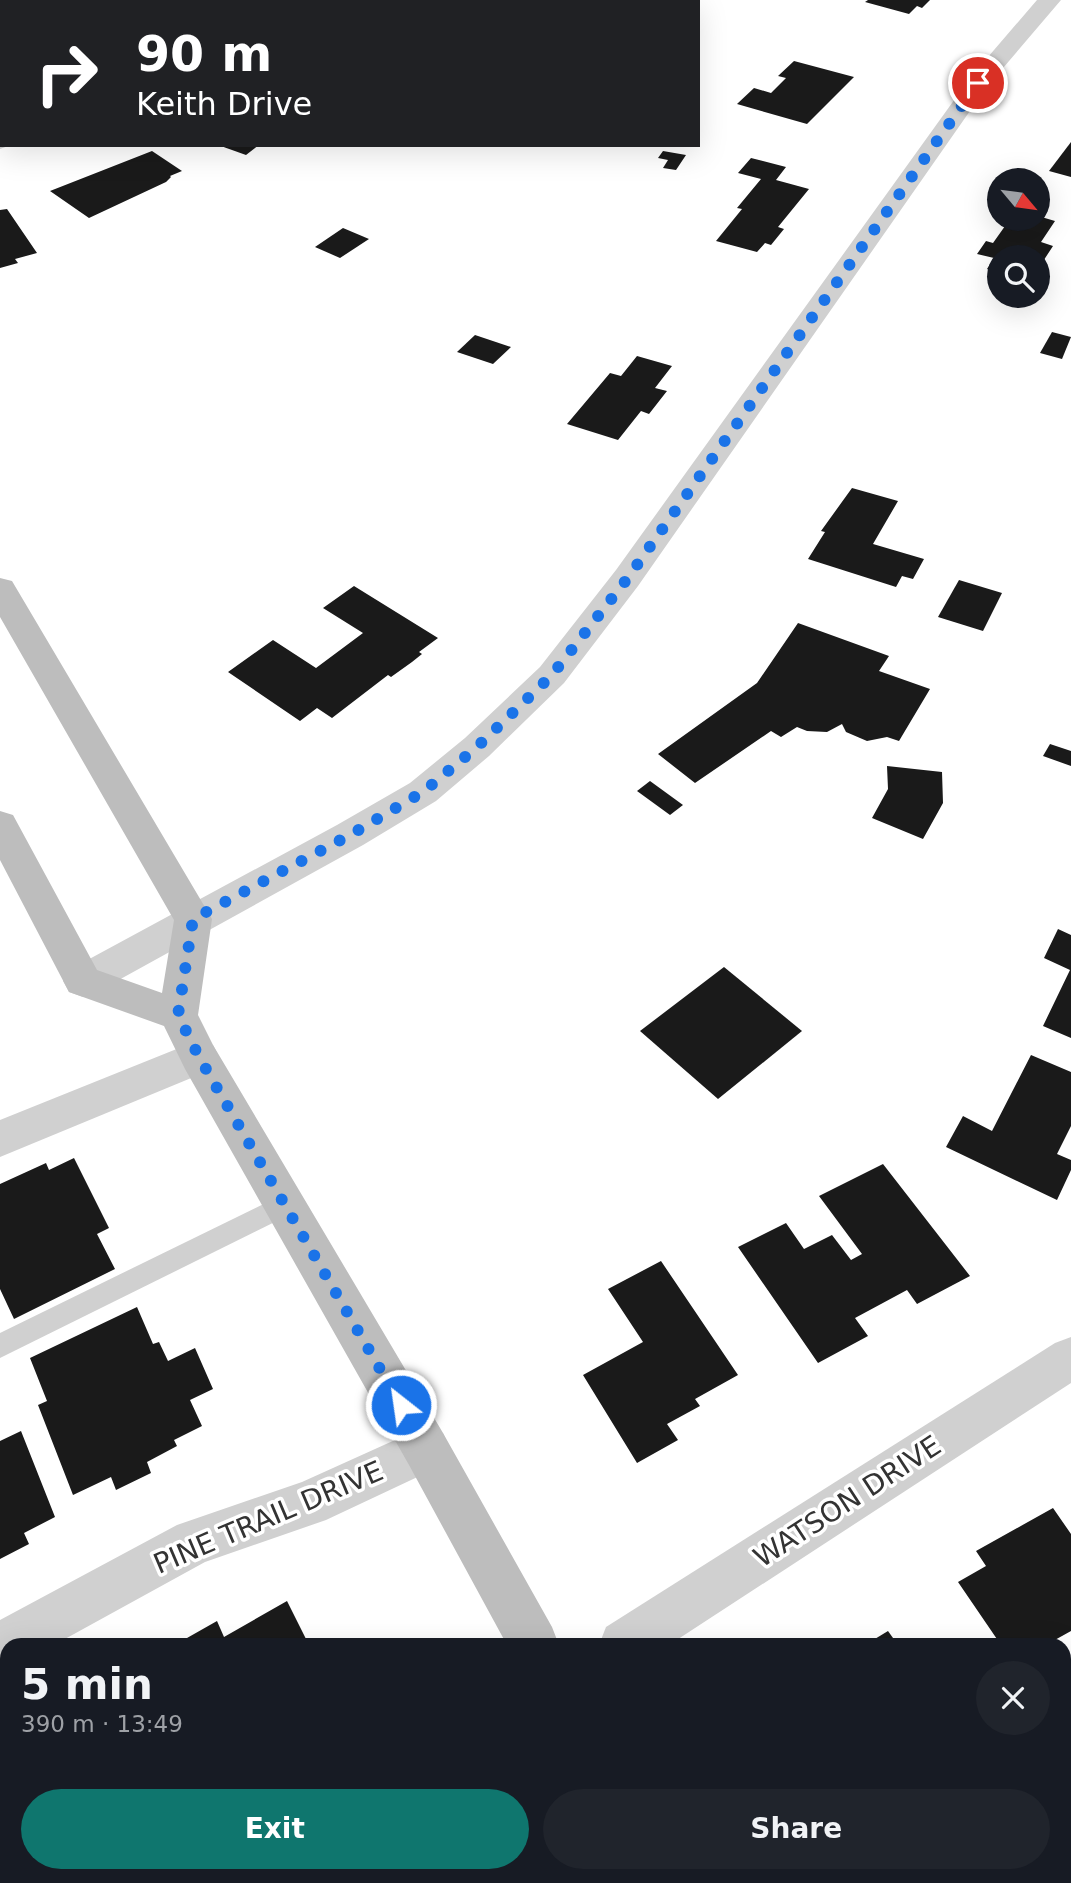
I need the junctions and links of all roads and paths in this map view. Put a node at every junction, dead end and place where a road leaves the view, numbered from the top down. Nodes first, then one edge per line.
1 (1050, 0) edge
2 (0, 589) edge
3 (0, 825) edge
4 (193, 919) junction
5 (83, 981) junction
6 (178, 1015) junction
7 (199, 1057) junction
8 (0, 1139) edge
9 (286, 1204) junction
10 (0, 1346) edge
11 (1071, 1358) edge
12 (426, 1449) junction
13 (17, 1638) edge
14 (530, 1638) edge
15 (635, 1638) edge

1 - 4 street
2 - 4 main road
3 - 5 main road
4 - 5 street
4 - 6 main road
5 - 6 main road
6 - 7 main road
7 - 8 street
7 - 9 main road
9 - 10 lane
9 - 12 main road
11 - 15 street, WATSON DRIVE
12 - 13 street, PINE TRAIL DRIVE
12 - 14 main road

